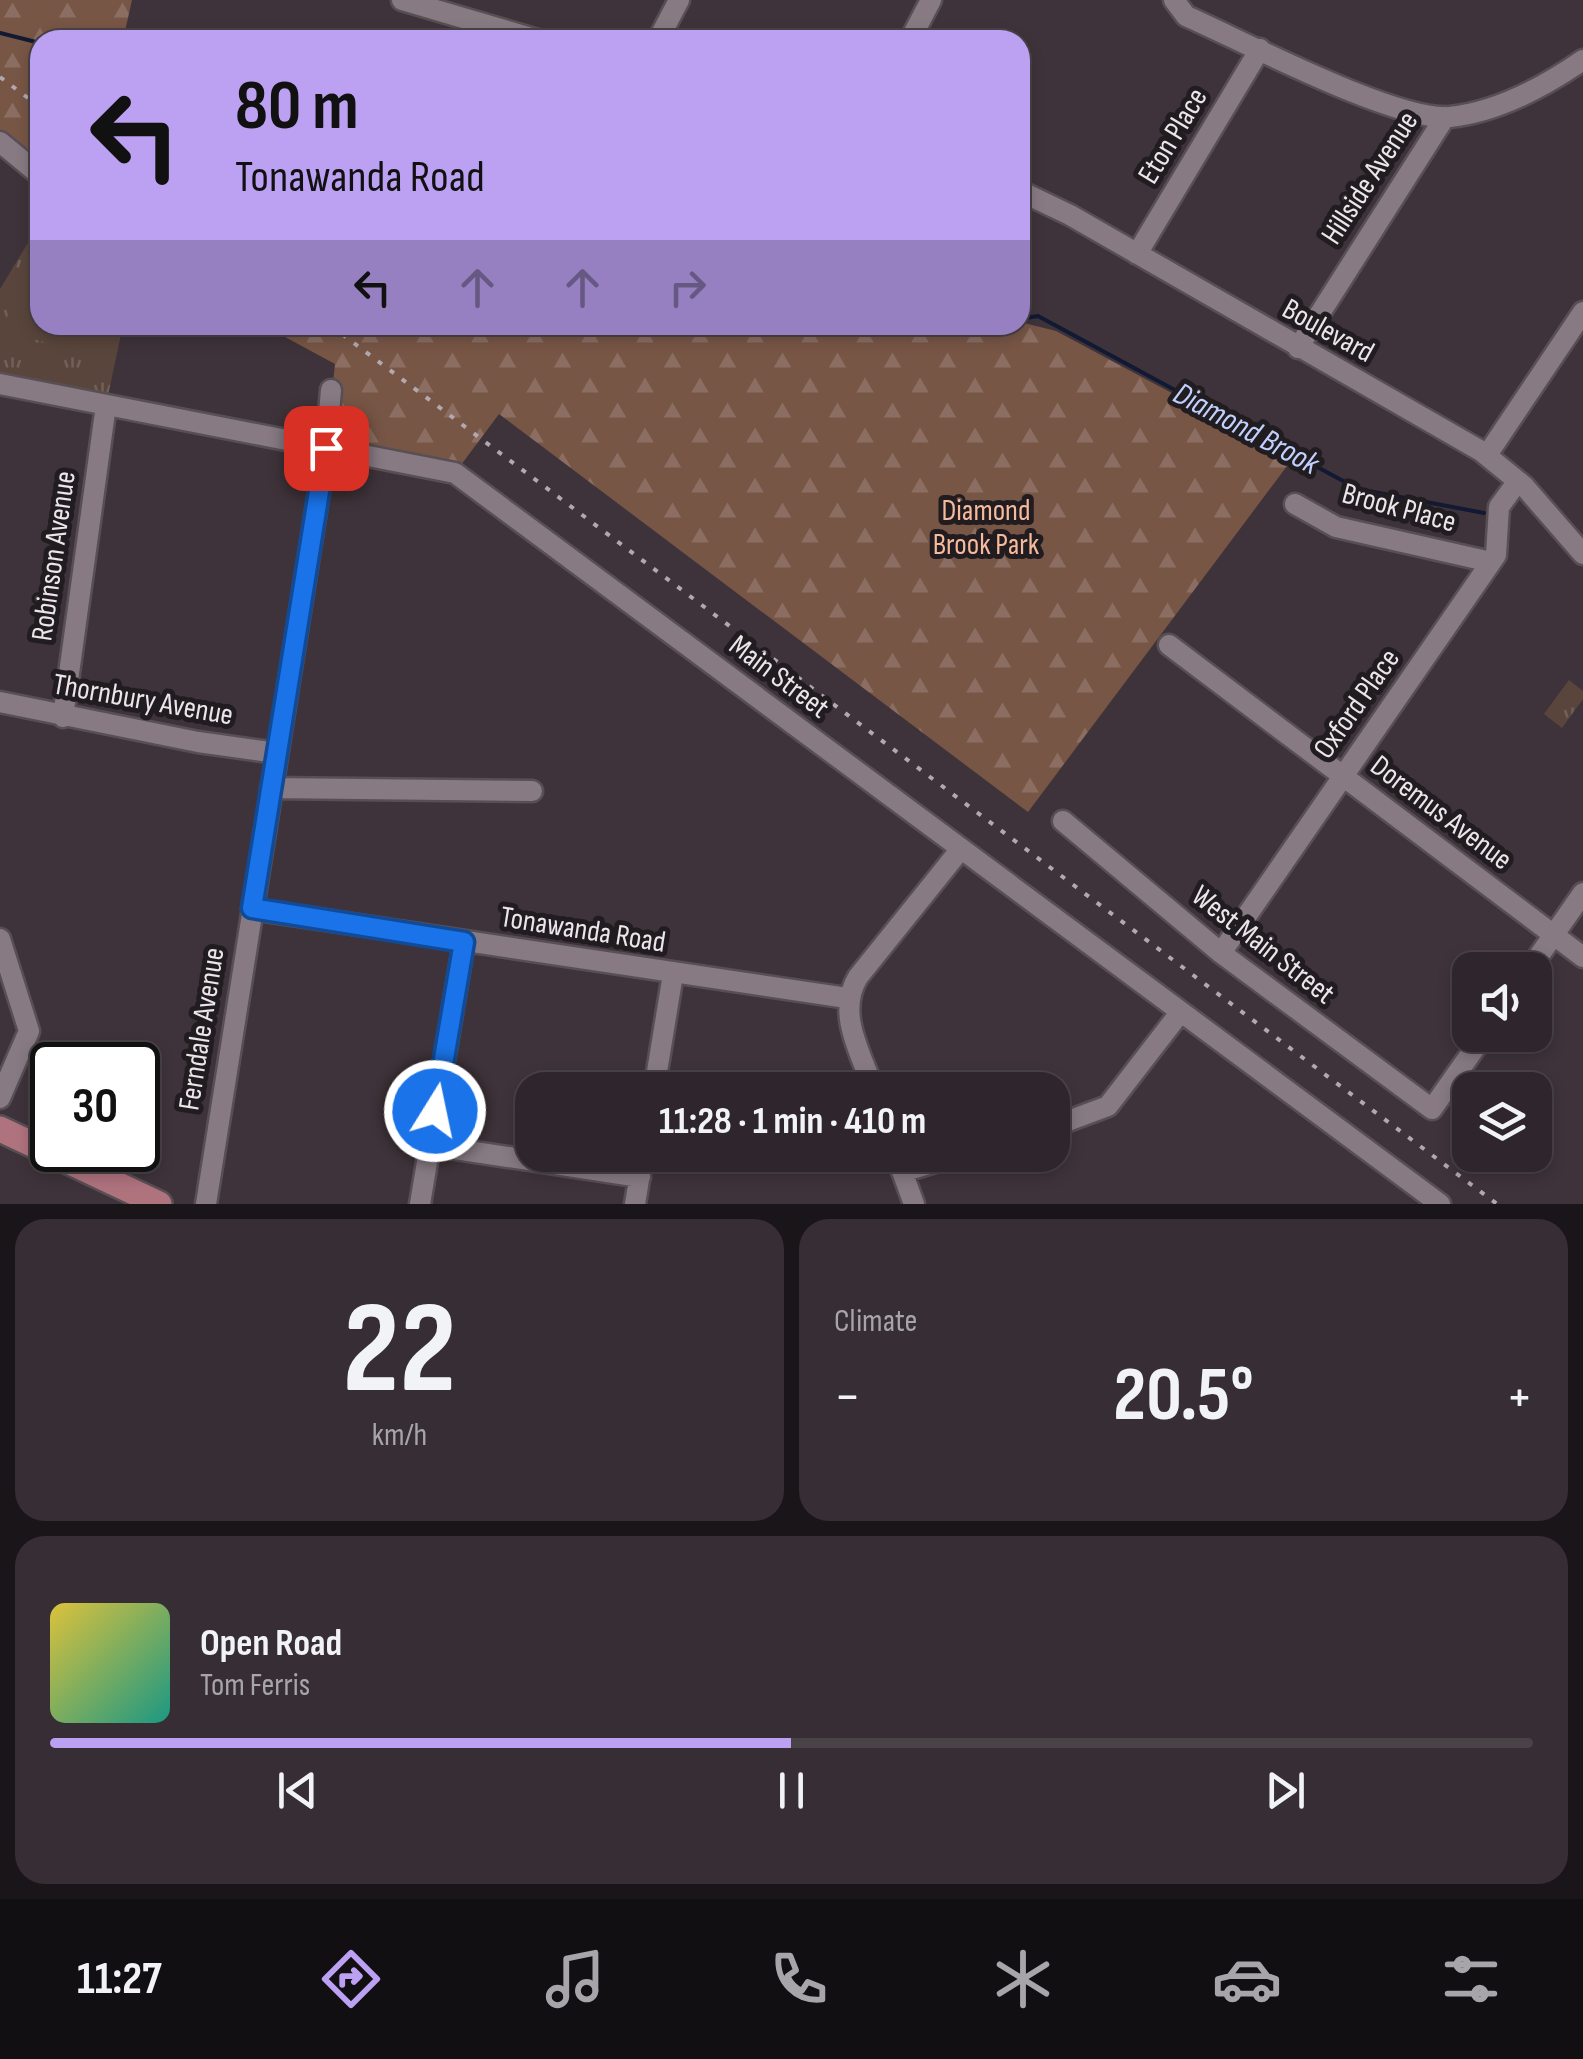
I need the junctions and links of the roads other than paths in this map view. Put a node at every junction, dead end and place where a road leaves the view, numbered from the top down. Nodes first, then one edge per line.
1 (402, 0) edge
2 (678, 0) edge
3 (931, 0) edge
4 (429, 4) edge
5 (1180, 8) edge
6 (508, 30) edge
7 (663, 30) edge
8 (915, 30) edge
9 (1260, 48) junction
10 (1583, 60) edge
11 (1444, 117) junction
12 (0, 142) edge
13 (30, 167) edge
14 (1030, 196) edge
15 (1138, 254) junction
16 (1583, 312) edge
17 (1298, 348) junction
18 (0, 384) edge
19 (331, 390) dead end
20 (106, 405) junction
21 (326, 448) junction
22 (1487, 456) junction
23 (1518, 481) junction
24 (1295, 504) dead end
25 (1583, 554) edge
26 (1491, 562) junction
27 (1168, 644) dead end
28 (0, 702) edge
29 (62, 717) junction
30 (277, 753) junction
31 (1343, 777) junction
32 (271, 788) junction
33 (532, 791) dead end
34 (1063, 821) dead end
35 (960, 850) junction
36 (1583, 893) edge
37 (252, 908) junction
38 (1554, 935) junction
39 (0, 939) edge
40 (464, 942) junction
41 (1542, 952) edge
42 (1221, 953) junction
43 (1583, 957) edge
44 (672, 974) junction
45 (847, 998) junction
46 (1178, 1014) junction
47 (1472, 1052) edge
48 (657, 1072) edge
49 (868, 1072) edge
50 (0, 1098) edge
51 (1070, 1120) edge
52 (0, 1128) edge
53 (429, 1145) junction
54 (641, 1172) edge
55 (903, 1172) edge
56 (640, 1176) junction
57 (1417, 1197) edge
58 (159, 1204) edge
59 (206, 1204) edge
60 (420, 1204) edge
61 (635, 1204) edge
62 (914, 1204) edge
63 (1440, 1204) edge

1 - 4 street
2 - 7 street
3 - 8 street
4 - 6 street
5 - 9 street
9 - 11 street
9 - 15 street, Eton Place
10 - 11 street, Hillside Avenue
11 - 17 street, Hillside Avenue
12 - 13 street
14 - 15 street, Boulevard
15 - 17 street, Boulevard
16 - 22 street
17 - 22 street, Boulevard
18 - 20 street, Main Street
19 - 21 street, Ferndale Avenue
20 - 21 street, Main Street
20 - 29 street, Robinson Avenue
21 - 30 street, Ferndale Avenue
21 - 35 street, Main Street
22 - 23 street, Boulevard
23 - 25 street, Boulevard
23 - 26 street, Oxford Place
24 - 26 street, Brook Place
26 - 31 street, Oxford Place
27 - 31 street, Doremus Avenue
28 - 29 street, Thornbury Avenue
29 - 30 street, Thornbury Avenue
30 - 32 street, Ferndale Avenue
31 - 38 street, Doremus Avenue
31 - 42 street, Oxford Place
32 - 33 street
32 - 37 street, Ferndale Avenue
34 - 42 street, West Main Street
35 - 45 street
35 - 46 street, Main Street
36 - 38 street
37 - 40 street, Tonawanda Road
37 - 59 street, Ferndale Avenue
38 - 41 street
38 - 43 street, Doremus Avenue
39 - 50 street
40 - 44 street, Tonawanda Road
40 - 53 street
42 - 47 street, West Main Street
44 - 45 street, Tonawanda Road
44 - 48 street
45 - 49 street
46 - 51 street
46 - 57 street, Main Street
52 - 58 main road
53 - 56 street
53 - 60 street
54 - 56 street
55 - 62 street
56 - 61 street
57 - 63 street, Main Street

